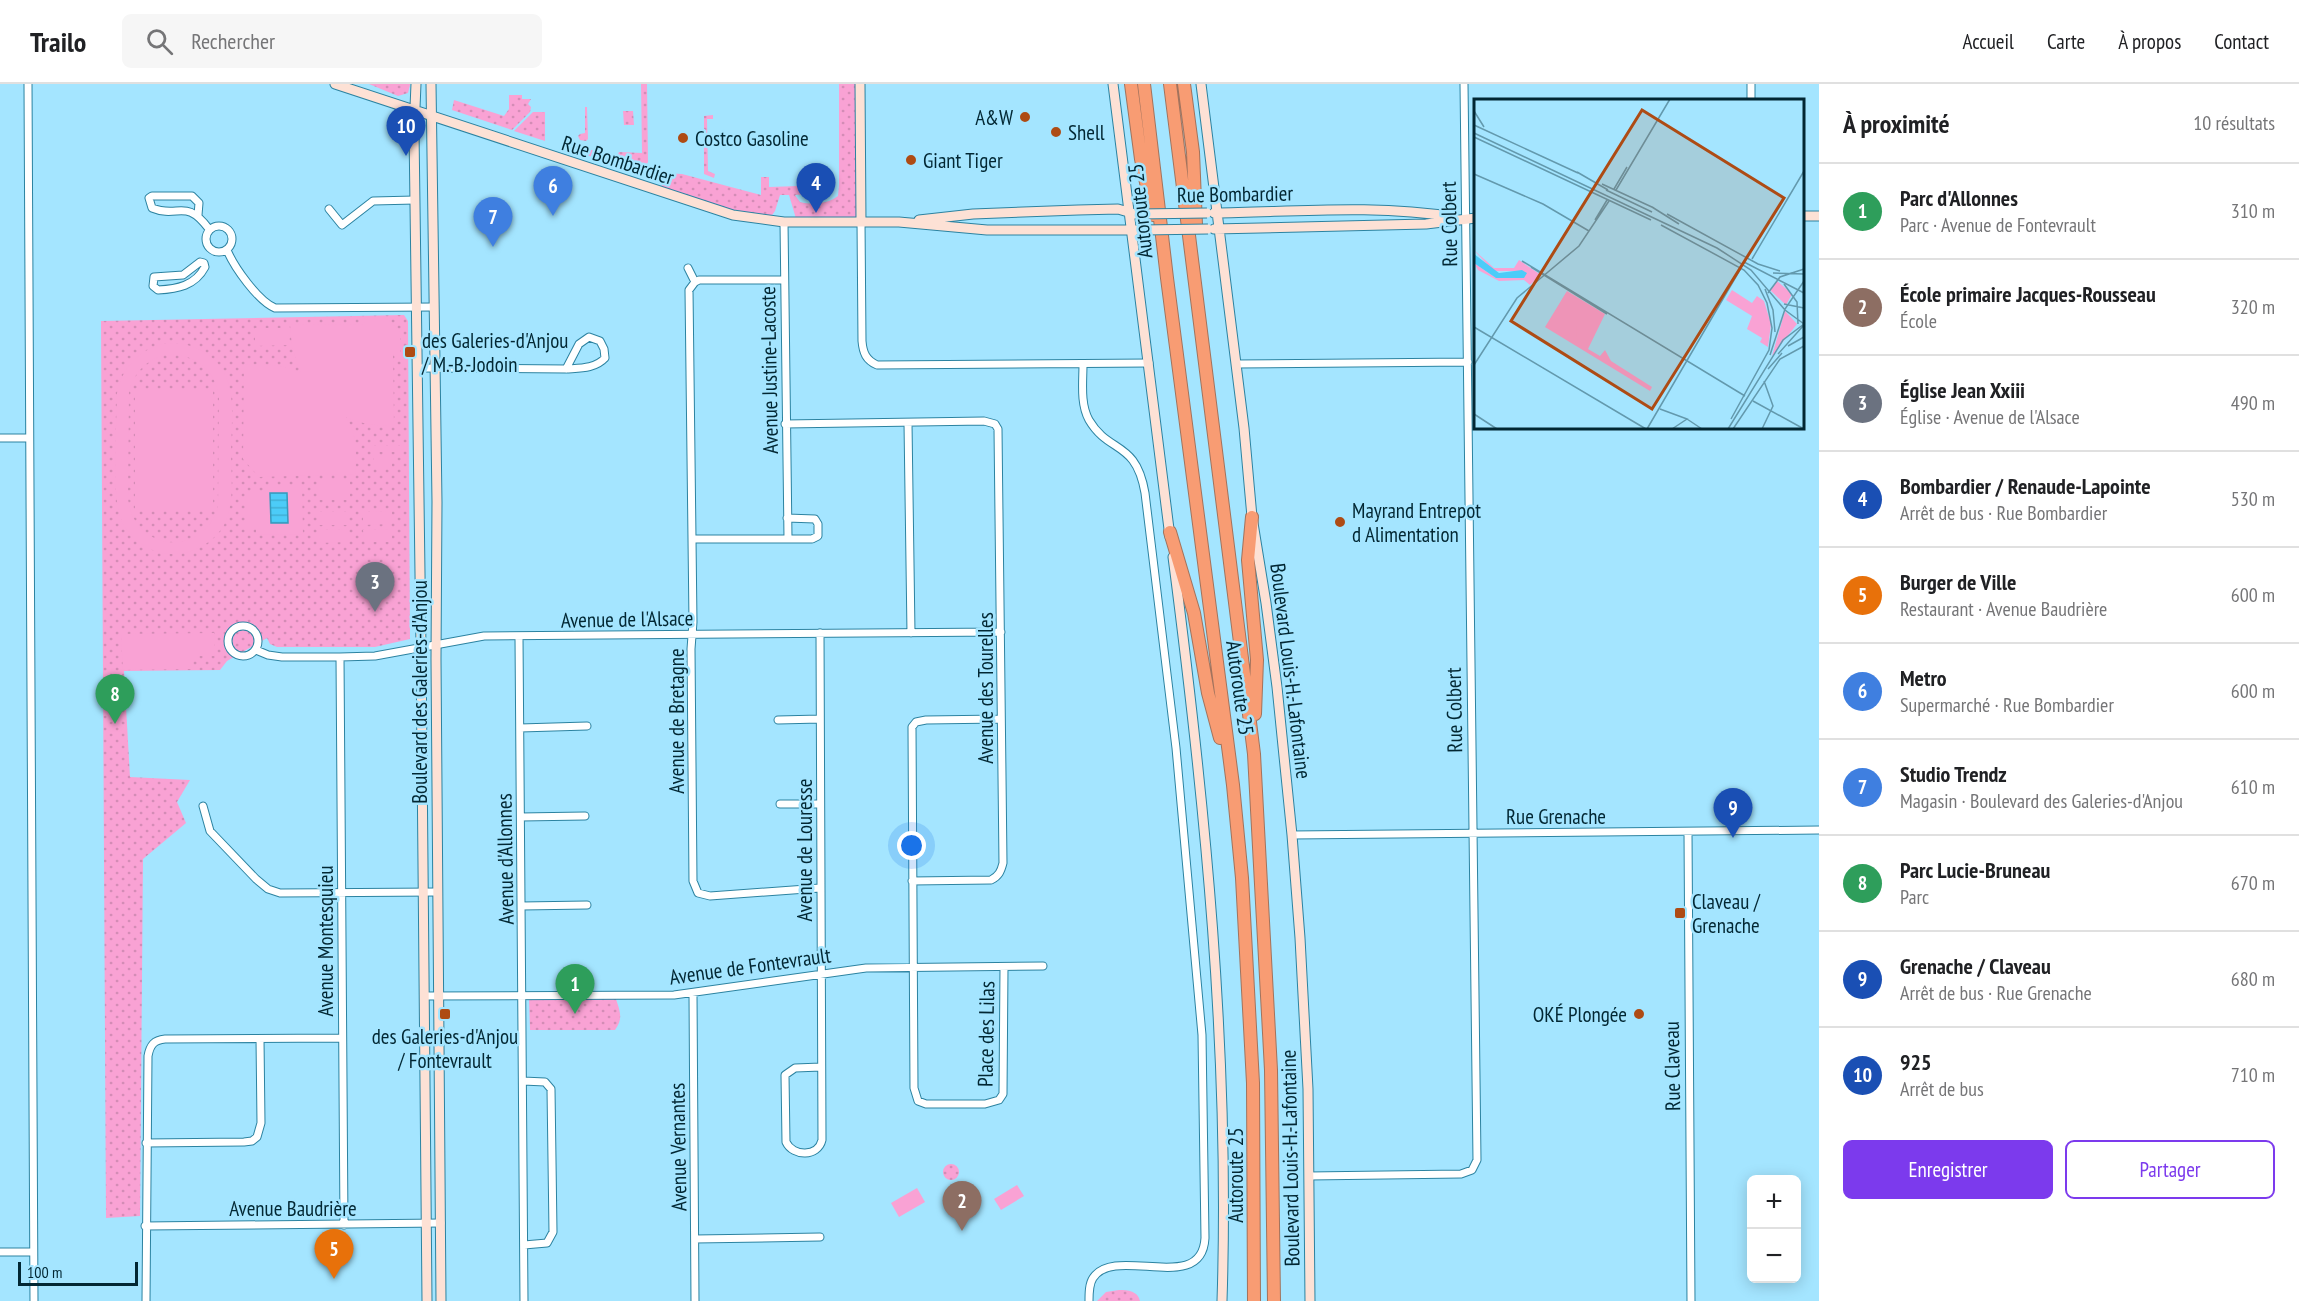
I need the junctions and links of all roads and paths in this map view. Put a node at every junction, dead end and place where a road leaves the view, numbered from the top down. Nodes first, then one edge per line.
1 (28, 84) edge
2 (335, 84) edge
3 (416, 84) edge
4 (431, 84) edge
5 (860, 84) edge
6 (1113, 84) edge
7 (1131, 84) edge
8 (1144, 84) edge
9 (1170, 84) edge
10 (1184, 84) edge
11 (1201, 84) edge
12 (1464, 84) edge
13 (415, 111) junction
14 (431, 116) junction
15 (415, 200) junction
16 (329, 209) dead end
17 (1130, 213) junction
18 (1212, 213) junction
19 (198, 215) junction
20 (1471, 219) edge
21 (861, 221) junction
22 (784, 222) junction
23 (898, 222) junction
24 (209, 229) junction
25 (1220, 229) junction
26 (1131, 230) junction
27 (211, 250) junction
28 (227, 250) junction
29 (204, 263) junction
30 (687, 268) dead end
31 (1167, 278) junction
32 (784, 280) junction
33 (694, 282) junction
34 (416, 308) junction
35 (434, 308) junction
36 (1200, 322) junction
37 (1468, 362) junction
38 (1149, 363) junction
39 (1083, 364) junction
40 (1236, 364) junction
41 (417, 368) junction
42 (435, 368) junction
43 (566, 369) junction
44 (908, 423) junction
45 (785, 424) junction
46 (0, 438) edge
47 (29, 438) junction
48 (418, 502) junction
49 (437, 502) junction
50 (1252, 517) junction
51 (787, 518) junction
52 (1170, 532) junction
53 (788, 538) junction
54 (693, 539) junction
55 (1001, 632) junction
56 (820, 633) junction
57 (911, 633) junction
58 (692, 634) junction
59 (519, 637) junction
60 (437, 644) junction
61 (421, 647) junction
62 (256, 650) junction
63 (340, 657) junction
64 (820, 719) junction
65 (1001, 719) junction
66 (778, 720) dead end
67 (587, 726) dead end
68 (520, 728) junction
69 (1254, 754) junction
70 (1233, 785) junction
71 (780, 804) dead end
72 (820, 804) junction
73 (203, 806) dead end
74 (585, 816) dead end
75 (521, 817) junction
76 (1819, 830) edge
77 (1688, 832) junction
78 (1473, 833) junction
79 (1292, 835) junction
80 (912, 881) junction
81 (820, 888) junction
82 (341, 892) junction
83 (423, 892) junction
84 (438, 892) junction
85 (587, 905) dead end
86 (522, 906) junction
87 (1043, 966) dead end
88 (913, 968) junction
89 (1004, 968) junction
90 (821, 973) junction
91 (693, 994) junction
92 (425, 996) junction
93 (439, 996) junction
94 (523, 996) junction
95 (342, 1038) junction
96 (260, 1039) junction
97 (821, 1067) junction
98 (523, 1081) junction
99 (146, 1143) junction
100 (1309, 1176) junction
101 (427, 1223) junction
102 (441, 1223) junction
103 (344, 1225) junction
104 (145, 1226) junction
105 (820, 1237) dead end
106 (695, 1239) junction
107 (524, 1245) junction
108 (0, 1252) edge
109 (33, 1252) junction
110 (1089, 1297) edge
111 (1274, 1298) edge
112 (34, 1301) edge
113 (146, 1301) edge
114 (428, 1301) edge
115 (441, 1301) edge
116 (524, 1301) edge
117 (695, 1301) edge
118 (1222, 1301) edge
119 (1254, 1301) edge
120 (1310, 1301) edge
121 (1691, 1301) edge

1 - 47 street
2 - 13 street, Rue Bombardier
3 - 13 street, Boulevard des Galeries-d'Anjou
4 - 14 street, Boulevard des Galeries-d'Anjou
5 - 21 street
6 - 17 street
7 - 31 highway
8 - 31 highway, Autoroute 25
9 - 36 highway, Autoroute 25
10 - 36 highway
11 - 18 street, Boulevard Louis-H.-Lafontaine
12 - 20 street, Rue Colbert
13 - 14 street, Rue Bombardier
13 - 15 street, Boulevard des Galeries-d'Anjou
14 - 22 street, Rue Bombardier
14 - 35 street, Boulevard des Galeries-d'Anjou
15 - 16 street
15 - 34 street, Boulevard des Galeries-d'Anjou
17 - 18 street, Rue Bombardier, bridge
17 - 23 street, Rue Bombardier
17 - 26 street
18 - 20 street, Rue Bombardier
18 - 25 street, Boulevard Louis-H.-Lafontaine
19 - 19 street
19 - 24 street
20 - 25 street, Rue Bombardier
20 - 37 street, Rue Colbert
21 - 22 street, Rue Bombardier
21 - 23 street, Rue Bombardier
21 - 39 street
22 - 32 street, Avenue Justine-Lacoste
23 - 26 street, Rue Bombardier
24 - 27 street
24 - 28 street
25 - 26 street, Rue Bombardier, bridge
25 - 40 street, Boulevard Louis-H.-Lafontaine
26 - 38 street
27 - 28 street
27 - 29 street
28 - 34 street
29 - 29 street
30 - 33 street
31 - 70 highway, Autoroute 25
32 - 33 street
32 - 45 street, Avenue Justine-Lacoste
33 - 54 street, Avenue de Bretagne
34 - 35 street
34 - 41 street, Boulevard des Galeries-d'Anjou
35 - 42 street, Boulevard des Galeries-d'Anjou
36 - 69 highway, Autoroute 25
37 - 40 street
37 - 78 street, Rue Colbert
38 - 39 street
38 - 52 street
39 - 110 street
40 - 50 street, Boulevard Louis-H.-Lafontaine
41 - 42 street
41 - 48 street, Boulevard des Galeries-d'Anjou
42 - 43 street
42 - 49 street, Boulevard des Galeries-d'Anjou
43 - 43 street
44 - 45 street
44 - 55 street, Avenue des Tourelles
44 - 57 street
45 - 51 street, Avenue Justine-Lacoste
46 - 47 street
47 - 109 street
48 - 49 street
48 - 61 street, Boulevard des Galeries-d'Anjou
49 - 60 street, Boulevard des Galeries-d'Anjou
50 - 69 highway
50 - 79 street, Boulevard Louis-H.-Lafontaine
51 - 53 street, Avenue Justine-Lacoste
51 - 53 street
52 - 70 highway
52 - 118 street
53 - 54 street
54 - 58 street, Avenue de Bretagne
55 - 57 street, Avenue de l'Alsace
55 - 65 street, Avenue des Tourelles
56 - 57 street, Avenue de l'Alsace
56 - 58 street, Avenue de l'Alsace
56 - 64 street, Avenue de Louresse
58 - 59 street, Avenue de l'Alsace
58 - 81 street, Avenue de Bretagne
59 - 60 street, Avenue de l'Alsace
59 - 68 street, Avenue d'Allonnes
60 - 61 street, Avenue de l'Alsace
60 - 84 street, Boulevard des Galeries-d'Anjou
61 - 63 street, Avenue de l'Alsace
61 - 83 street, Boulevard des Galeries-d'Anjou
62 - 62 street, Avenue de l'Alsace
62 - 63 street, Avenue de l'Alsace
63 - 82 street, Avenue Montesquieu
64 - 66 street
64 - 72 street, Avenue de Louresse
65 - 80 street, Avenue des Tourelles
65 - 80 street
67 - 68 street
68 - 75 street, Avenue d'Allonnes
69 - 111 highway, Autoroute 25
70 - 119 highway, Autoroute 25
71 - 72 street
72 - 81 street, Avenue de Louresse
73 - 82 street
74 - 75 street
75 - 86 street, Avenue d'Allonnes
76 - 77 street, Rue Grenache
77 - 78 street, Rue Grenache
77 - 121 street, Rue Claveau
78 - 79 street, Rue Grenache
78 - 100 street, Rue Colbert
79 - 100 street, Boulevard Louis-H.-Lafontaine
80 - 88 street
81 - 90 street, Avenue de Louresse
82 - 83 street
82 - 95 street, Avenue Montesquieu
83 - 84 street
83 - 92 street, Boulevard des Galeries-d'Anjou
84 - 93 street, Boulevard des Galeries-d'Anjou
85 - 86 street
86 - 94 street, Avenue d'Allonnes
87 - 89 street, Avenue de Fontevrault
88 - 89 street, Avenue de Fontevrault
88 - 89 street, Place des Lilas
88 - 90 street, Avenue de Fontevrault
90 - 91 street, Avenue de Fontevrault
90 - 97 street, Avenue de Louresse
91 - 94 street, Avenue de Fontevrault
91 - 106 street, Avenue Vernantes
92 - 93 street, Avenue de Fontevrault
92 - 101 street, Boulevard des Galeries-d'Anjou
93 - 94 street, Avenue de Fontevrault
93 - 102 street, Boulevard des Galeries-d'Anjou
94 - 98 street, Avenue d'Allonnes
95 - 96 street
95 - 103 street, Avenue Montesquieu
96 - 99 street
96 - 99 street
97 - 97 street, Avenue de Louresse
98 - 107 street, Avenue d'Allonnes
98 - 107 street
99 - 104 street
100 - 120 street, Boulevard Louis-H.-Lafontaine
101 - 102 street, Avenue Baudrière
101 - 103 street, Avenue Baudrière
101 - 114 street, Boulevard des Galeries-d'Anjou
102 - 115 street, Boulevard des Galeries-d'Anjou
103 - 104 street, Avenue Baudrière
104 - 113 street
105 - 106 street
106 - 117 street, Avenue Vernantes
107 - 116 street, Avenue d'Allonnes
108 - 109 street
109 - 112 street

